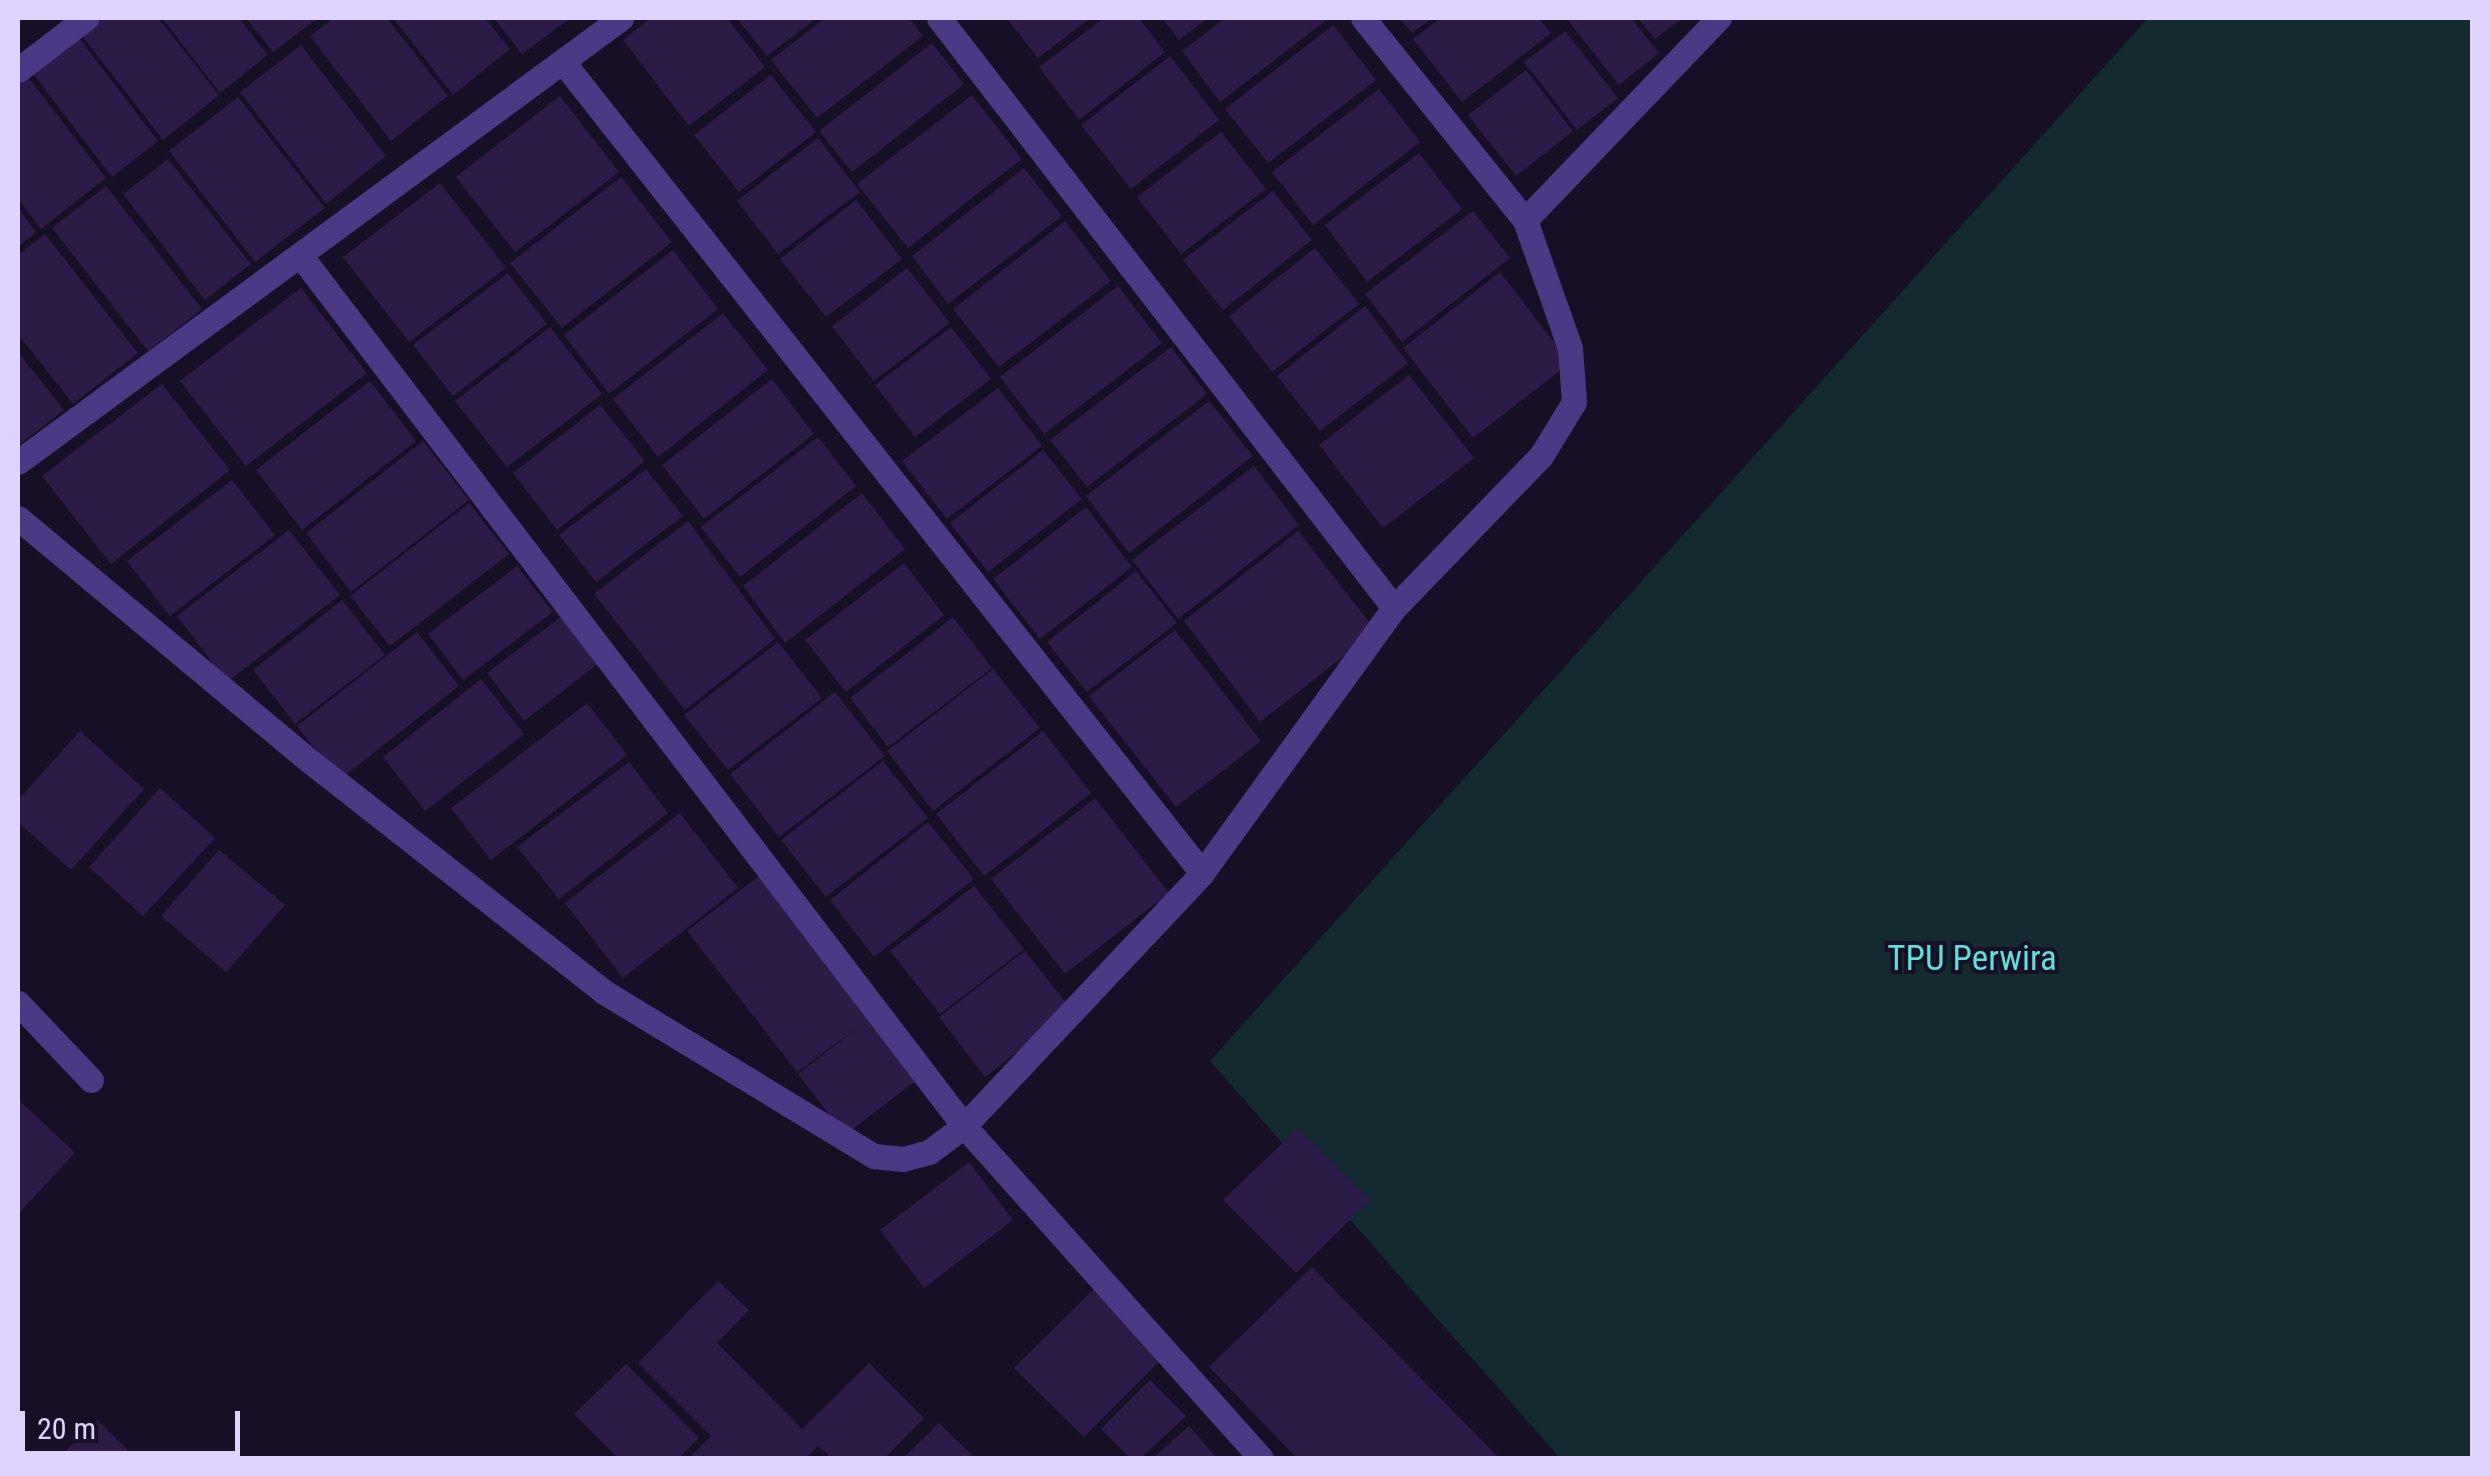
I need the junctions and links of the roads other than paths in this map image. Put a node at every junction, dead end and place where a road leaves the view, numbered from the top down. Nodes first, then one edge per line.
1 (86, 18) edge
2 (621, 18) edge
3 (938, 18) edge
4 (1364, 18) edge
5 (1719, 18) edge
6 (562, 62) junction
7 (18, 70) edge
8 (1525, 220) junction
9 (300, 255) junction
10 (18, 462) edge
11 (18, 518) edge
12 (1394, 608) junction
13 (1202, 873) junction
14 (18, 1003) edge
15 (91, 1080) dead end
16 (964, 1126) junction
17 (1261, 1458) edge

1 - 7 street
2 - 6 street
3 - 12 street
4 - 8 street
5 - 8 street
6 - 9 street
6 - 13 street
8 - 12 street
9 - 10 street
9 - 16 street
11 - 16 street
12 - 13 street
13 - 16 street
14 - 15 street
16 - 17 street

